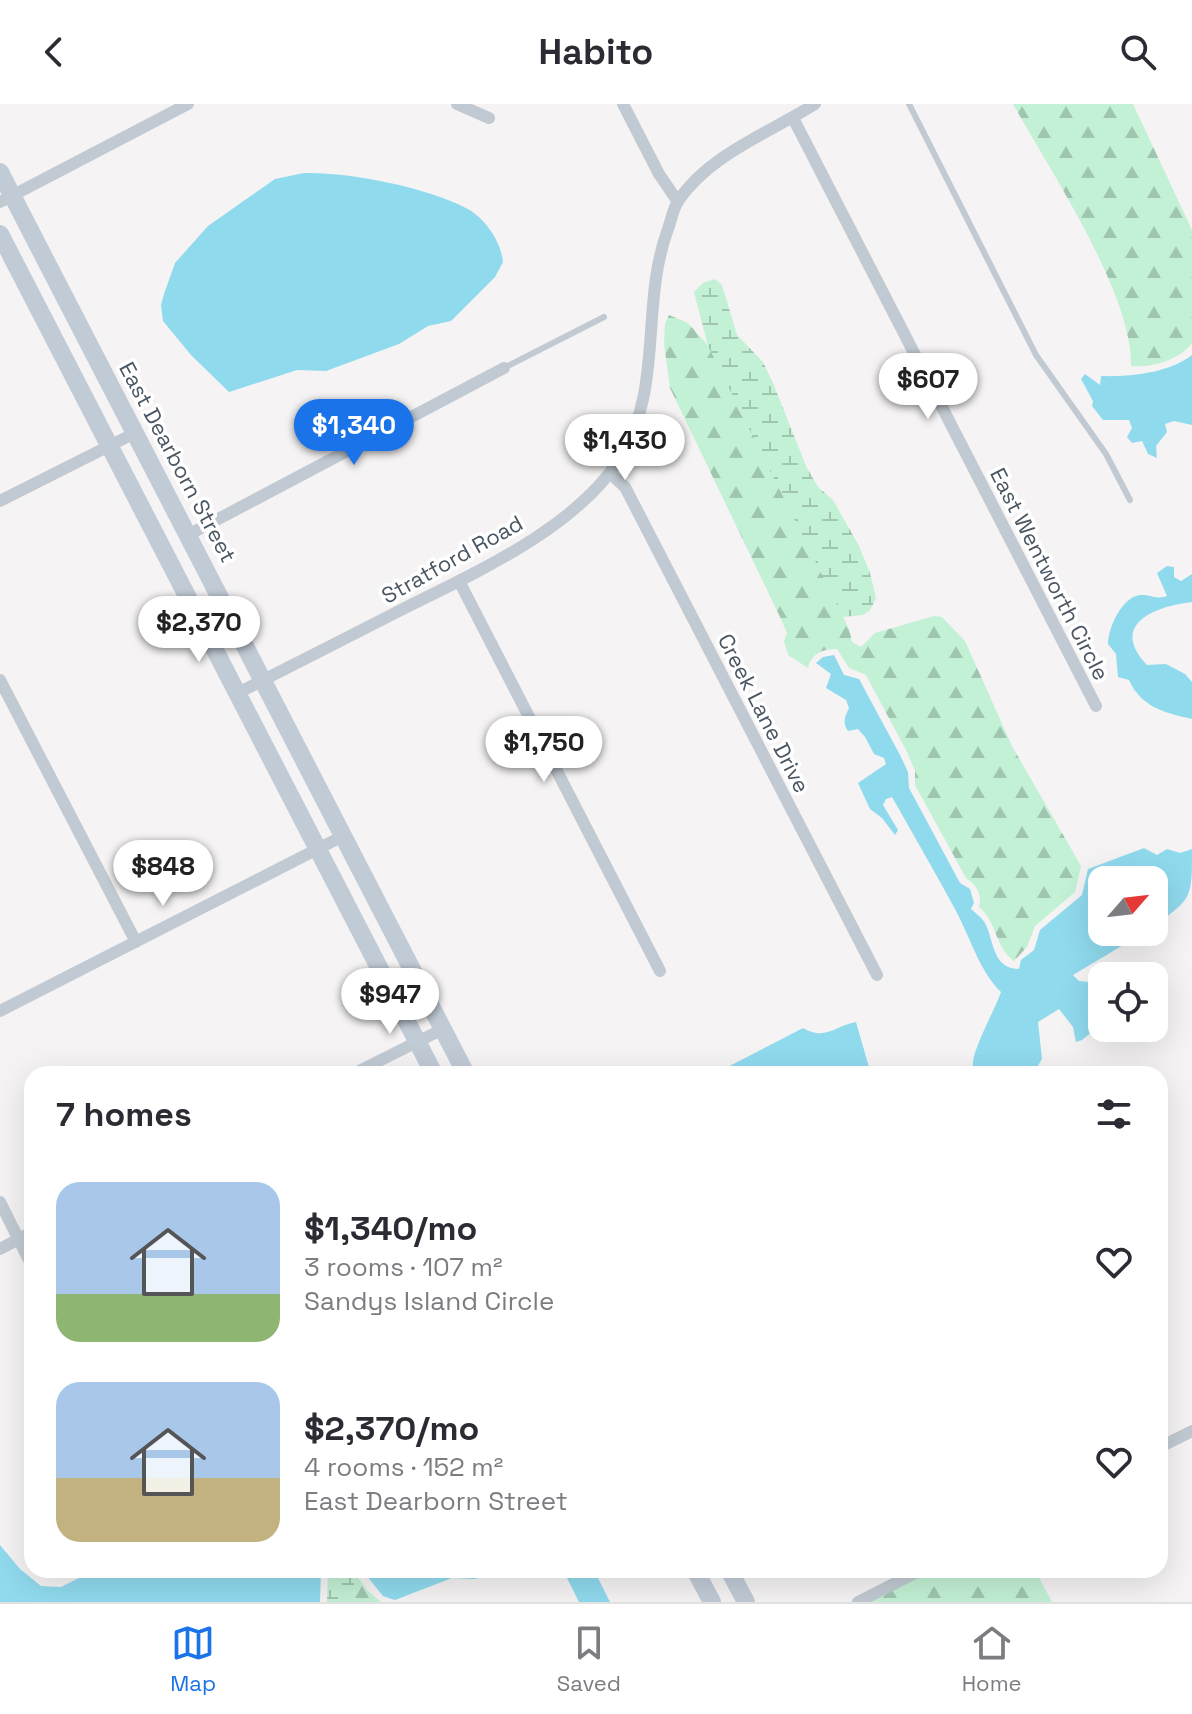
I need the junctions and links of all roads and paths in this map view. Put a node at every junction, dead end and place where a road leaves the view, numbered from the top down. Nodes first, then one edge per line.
1 (188, 104) edge
2 (457, 104) edge
3 (623, 104) edge
4 (815, 104) edge
5 (909, 104) edge
6 (489, 118) dead end
7 (793, 118) junction
8 (0, 172) edge
9 (6, 198) edge
10 (678, 202) junction
11 (0, 234) edge
12 (604, 317) dead end
13 (504, 368) joint
14 (135, 433) junction
15 (110, 446) junction
16 (610, 473) junction
17 (1130, 500) dead end
18 (0, 501) edge
19 (188, 535) junction
20 (459, 581) junction
21 (0, 680) edge
22 (264, 680) junction
23 (238, 693) junction
24 (1096, 706) dead end
25 (343, 836) junction
26 (318, 849) junction
27 (136, 942) junction
28 (660, 971) dead end
29 (877, 975) dead end
30 (0, 1011) edge
31 (443, 1029) junction
32 (418, 1042) junction
33 (369, 1066) edge
34 (430, 1066) edge
35 (462, 1066) edge
36 (0, 1202) edge
37 (24, 1236) edge
38 (18, 1239) junction
39 (0, 1249) edge
40 (24, 1251) edge
41 (1192, 1431) edge
42 (1168, 1443) edge
43 (699, 1578) edge
44 (733, 1578) edge
45 (905, 1578) edge
46 (712, 1602) edge
47 (746, 1602) edge
48 (858, 1602) edge

1 - 9 street
2 - 6 street
3 - 10 street
4 - 7 street, Stratford Road
5 - 17 lane
7 - 10 street, Stratford Road
7 - 24 street, East Wentworth Circle
8 - 9 main road, East Dearborn Street
9 - 14 main road, East Dearborn Street
10 - 16 street, Stratford Road
11 - 15 main road
12 - 13 lane
13 - 19 street
14 - 15 street
14 - 19 main road, East Dearborn Street
15 - 18 street
15 - 23 main road
16 - 20 street, Stratford Road
16 - 29 street, Creek Lane Drive
19 - 22 main road, East Dearborn Street
20 - 22 street, Stratford Road
20 - 28 street
21 - 27 street
22 - 23 street, Stratford Road
22 - 25 main road, East Dearborn Street
23 - 26 main road
25 - 26 street
25 - 31 main road, East Dearborn Street
26 - 27 street
26 - 32 main road
27 - 30 street
31 - 32 street
31 - 35 main road, East Dearborn Street
32 - 33 street
32 - 34 main road
36 - 38 street
37 - 38 street
38 - 39 street
38 - 40 street
41 - 42 street
43 - 46 main road
44 - 47 main road
45 - 48 street

